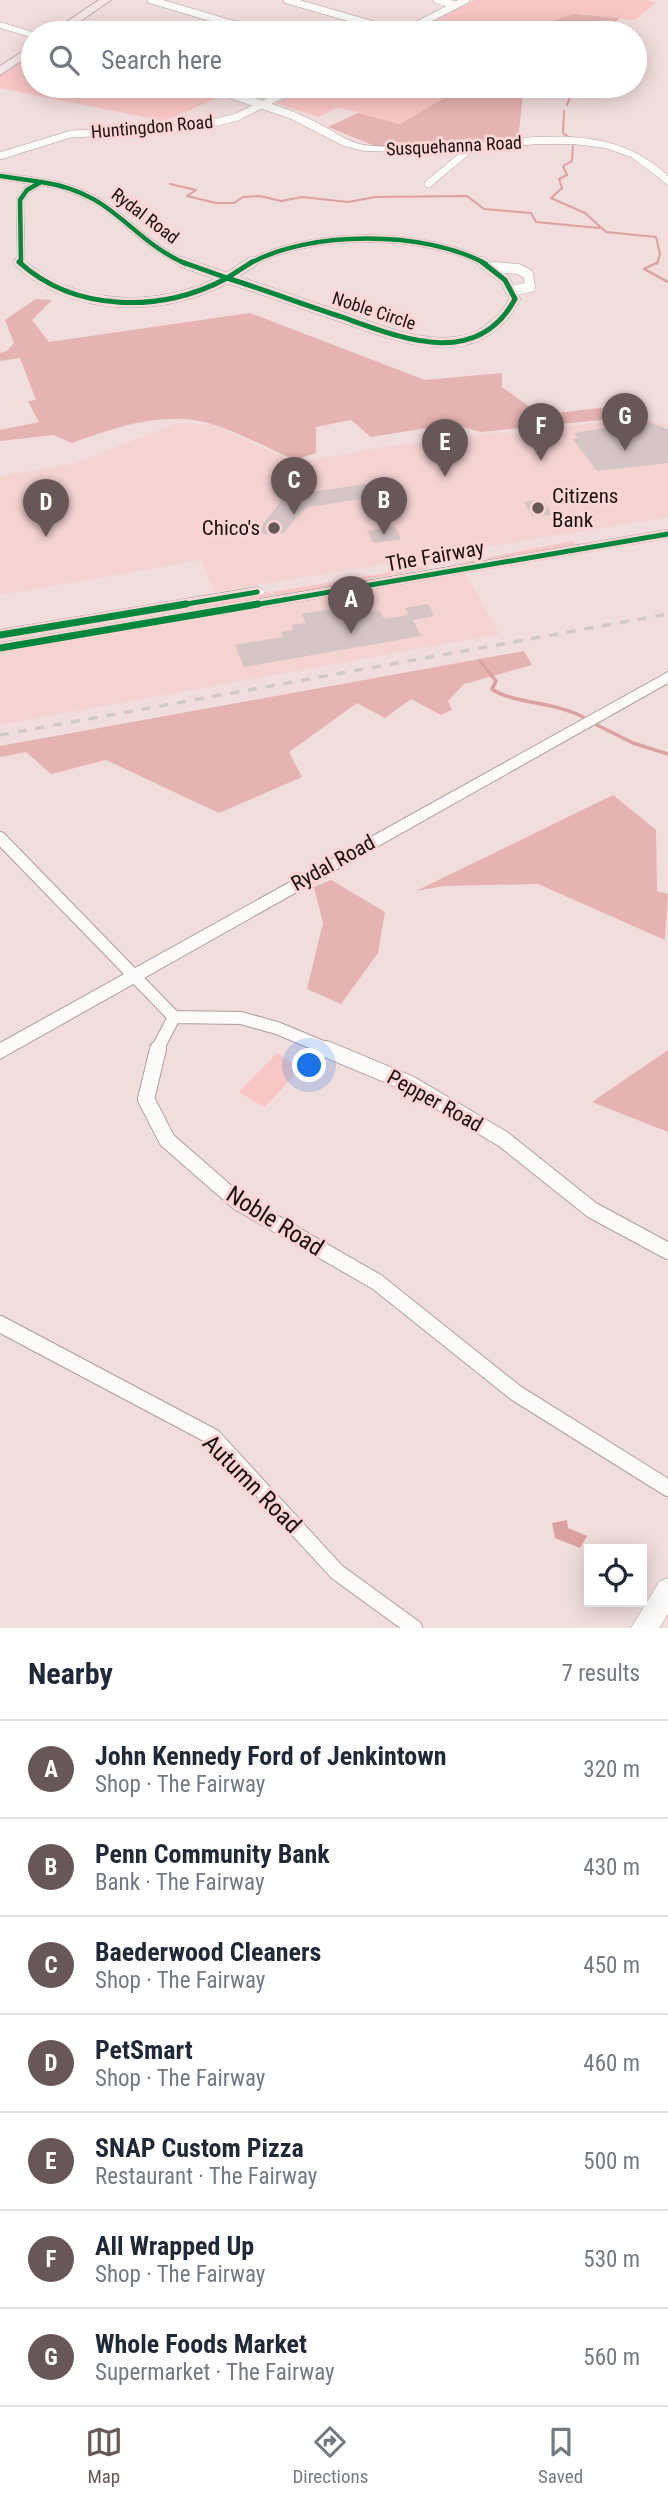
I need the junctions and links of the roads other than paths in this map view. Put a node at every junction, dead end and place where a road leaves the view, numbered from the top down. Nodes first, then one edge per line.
1 (95, 0) edge
2 (106, 0) edge
3 (151, 0) edge
4 (288, 0) edge
5 (437, 0) edge
6 (466, 0) edge
7 (456, 5) junction
8 (63, 21) edge
9 (74, 21) edge
10 (222, 21) edge
11 (360, 21) edge
12 (425, 21) edge
13 (0, 24) edge
14 (21, 31) edge
15 (21, 49) edge
16 (21, 56) edge
17 (0, 63) edge
18 (0, 71) edge
19 (237, 98) edge
20 (278, 98) edge
21 (263, 106) junction
22 (474, 146) junction
23 (0, 156) edge
24 (0, 173) edge
25 (41, 182) junction
26 (668, 182) edge
27 (428, 184) dead end
28 (494, 267) junction
29 (229, 278) junction
30 (512, 291) junction
31 (668, 523) edge
32 (668, 534) edge
33 (0, 635) edge
34 (0, 648) edge
35 (668, 677) edge
36 (0, 838) edge
37 (132, 976) junction
38 (174, 1017) junction
39 (0, 1052) edge
40 (668, 1251) edge
41 (0, 1324) edge
42 (668, 1488) edge
43 (668, 1591) edge
44 (414, 1628) edge
45 (644, 1628) edge

1 - 8 highway
2 - 9 highway
3 - 10 street
4 - 11 street
5 - 7 street
6 - 7 street
7 - 12 street
13 - 14 main road
15 - 17 highway
16 - 18 highway
19 - 21 main road, Susquehanna Road
20 - 21 street, Huntingdon Road
21 - 22 main road, Susquehanna Road
21 - 23 street, Huntingdon Road
22 - 26 main road, Susquehanna Road
22 - 27 street
24 - 25 street, Rydal Road
25 - 29 street, Rydal Road
25 - 29 street
28 - 29 street, Noble Circle
28 - 30 street
28 - 30 street, Noble Circle
29 - 30 street, Noble Circle
31 - 33 main road, The Fairway
32 - 34 main road, The Fairway
35 - 37 street, Rydal Road
36 - 37 street
37 - 38 street
37 - 39 street, Rydal Road
38 - 40 street, Pepper Road
38 - 42 street, Noble Road
41 - 44 street, Autumn Road
43 - 45 main road

